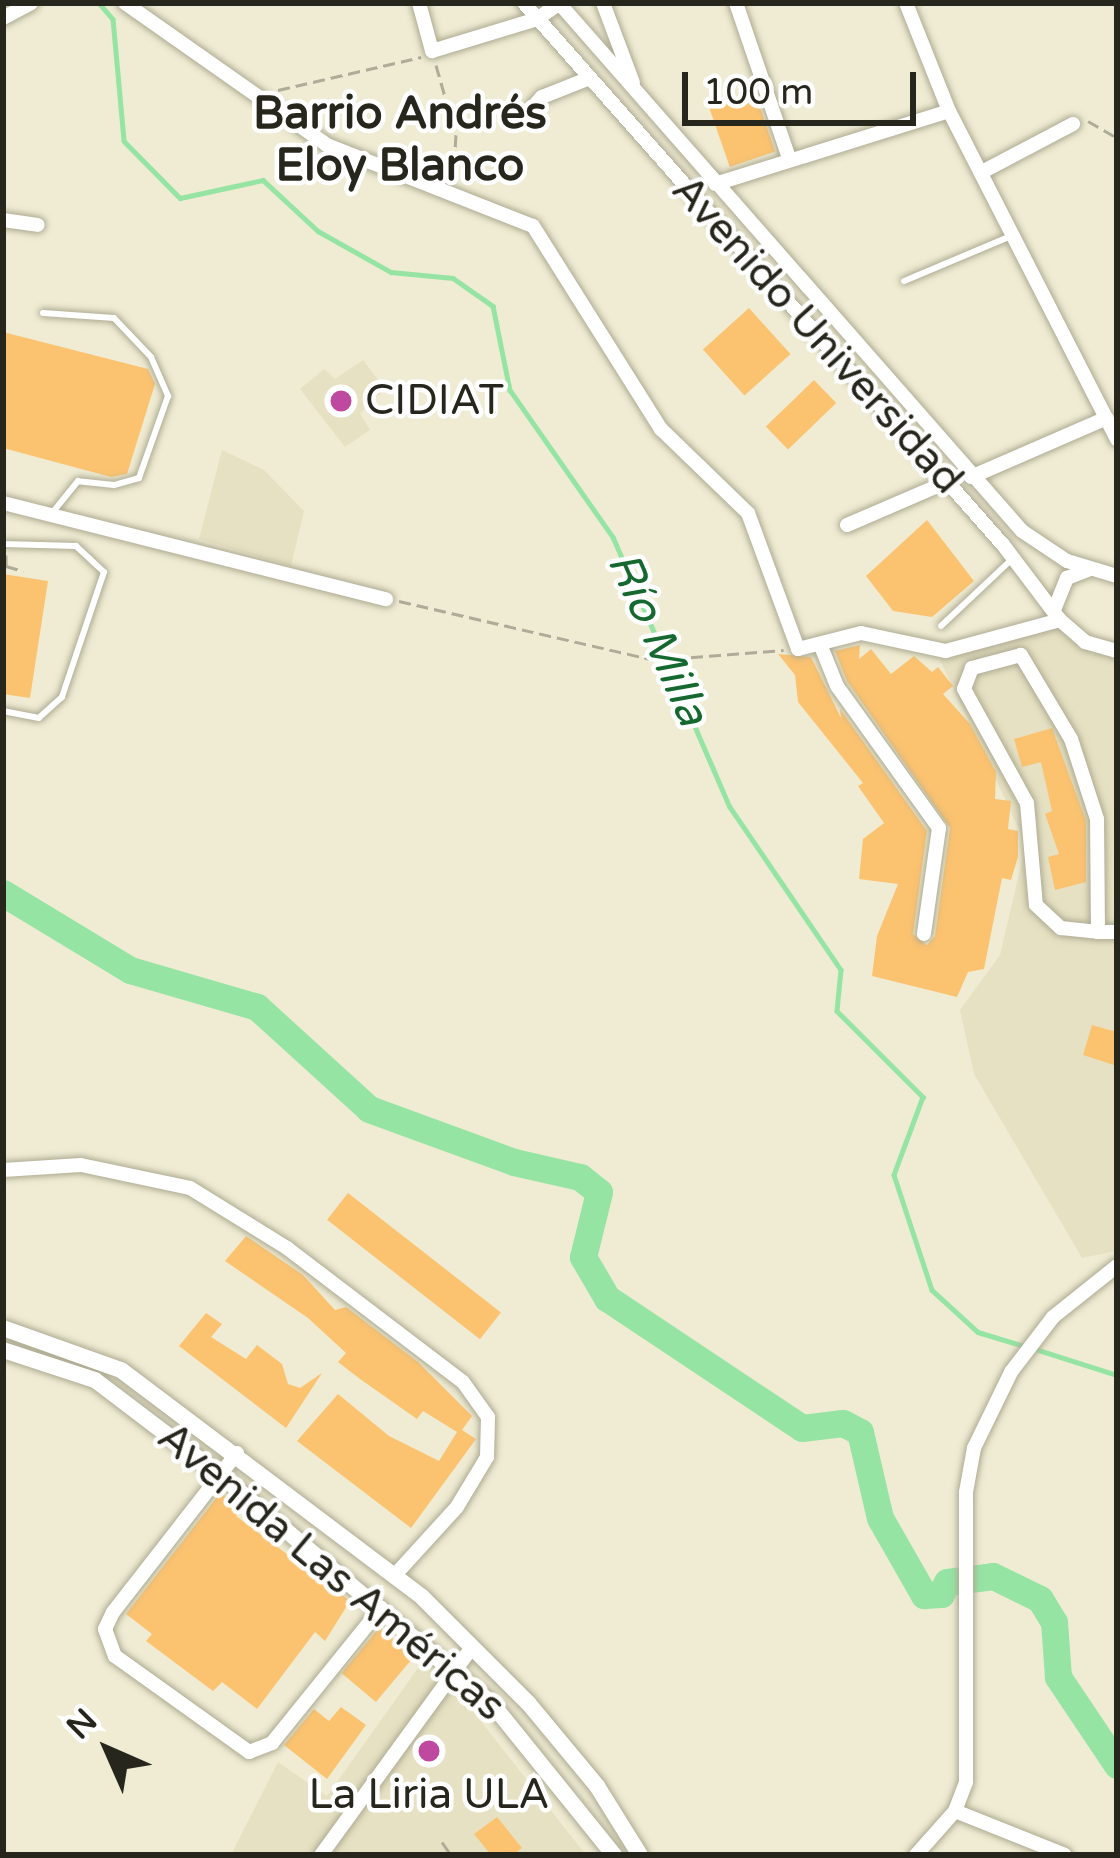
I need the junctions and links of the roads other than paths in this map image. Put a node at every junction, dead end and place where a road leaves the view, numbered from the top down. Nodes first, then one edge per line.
1 (31, 3) edge
2 (125, 3) edge
3 (419, 3) edge
4 (524, 3) edge
5 (559, 3) edge
6 (603, 3) edge
7 (736, 3) edge
8 (906, 3) edge
9 (3, 18) edge
10 (537, 19) junction
11 (590, 79) junction
12 (637, 94) junction
13 (949, 112) junction
14 (527, 114) dead end
15 (1073, 124) road end
16 (789, 158) junction
17 (982, 172) junction
18 (715, 184) junction
19 (3, 220) edge
20 (38, 225) dead end
21 (1014, 234) junction
22 (904, 281) dead end
23 (43, 313) dead end
24 (1112, 416) edge
25 (1117, 440) edge
26 (971, 477) junction
27 (947, 482) junction
28 (3, 503) edge
29 (51, 515) junction
30 (847, 525) dead end
31 (3, 544) edge
32 (1013, 557) junction
33 (1094, 569) junction
34 (1117, 576) edge
35 (386, 598) road end
36 (1057, 615) junction
37 (941, 626) dead end
38 (820, 644) junction
39 (1117, 651) edge
40 (3, 711) edge
41 (1098, 932) junction
42 (1117, 932) edge
43 (924, 934) dead end
44 (3, 1170) edge
45 (1117, 1266) edge
46 (3, 1328) edge
47 (3, 1350) edge
48 (237, 1453) junction
49 (219, 1474) junction
50 (395, 1575) junction
51 (381, 1608) junction
52 (472, 1647) junction
53 (456, 1670) junction
54 (955, 1810) junction
55 (321, 1855) edge
56 (614, 1855) edge
57 (640, 1855) edge
58 (916, 1855) edge
59 (1065, 1855) edge

1 - 9 street
2 - 38 street
3 - 10 street
4 - 10 street, Avenido Universidad
5 - 10 street
5 - 12 street
6 - 12 street
7 - 16 street
8 - 13 street
10 - 11 street, Avenido Universidad
11 - 14 street
11 - 27 street, Avenido Universidad
12 - 18 street
13 - 16 street
13 - 17 street
15 - 17 street
16 - 18 street
17 - 21 street
18 - 26 street
19 - 20 street
21 - 22 lane
21 - 24 street
23 - 29 lane
24 - 25 street
24 - 26 street
26 - 33 street
27 - 30 street
27 - 32 street, Avenido Universidad
28 - 29 street
29 - 35 street
31 - 40 lane
32 - 36 street, Avenido Universidad
32 - 37 lane
33 - 34 street
33 - 36 street
36 - 38 street
36 - 39 street, Avenido Universidad
38 - 43 street
41 - 41 street
41 - 42 street
44 - 50 street
45 - 54 street
46 - 48 street, Avenida Las Américas
47 - 49 street, Avenida Las Américas
48 - 49 street
48 - 50 street, Avenida Las Américas
49 - 51 street, Avenida Las Américas
49 - 51 street
50 - 52 street, Avenida Las Américas
51 - 53 street, Avenida Las Américas
52 - 53 street
52 - 57 street, Avenida Las Américas
53 - 55 street
53 - 56 street, Avenida Las Américas
54 - 58 street
54 - 59 street

